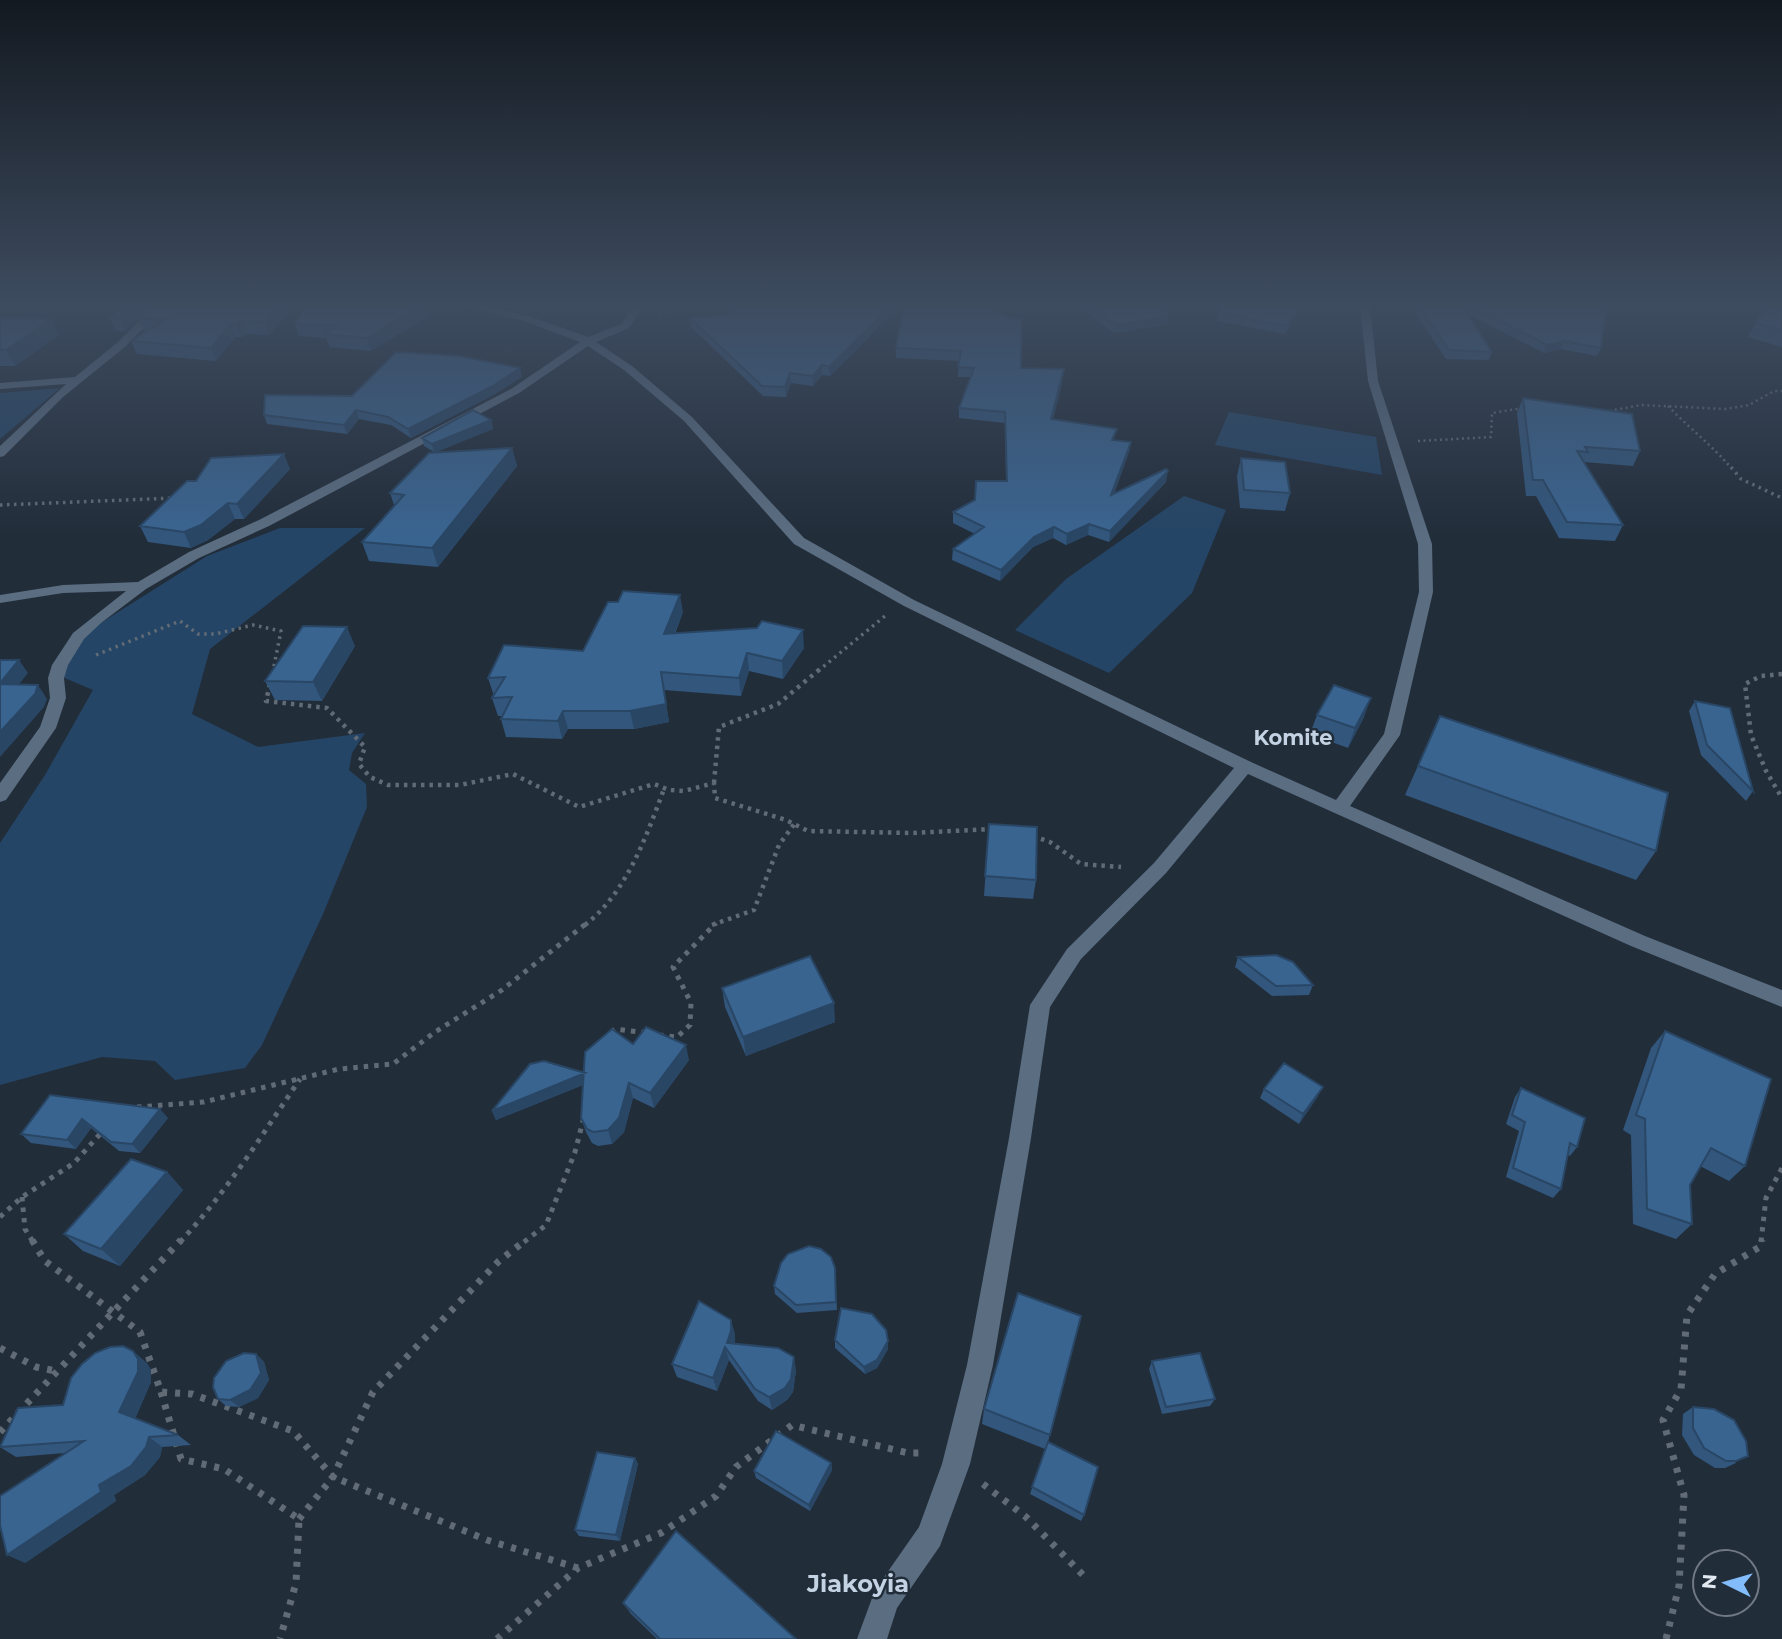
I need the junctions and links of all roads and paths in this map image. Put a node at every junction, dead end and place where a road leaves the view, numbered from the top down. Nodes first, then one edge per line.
1 (45, 382) edge
2 (74, 382) edge
3 (527, 382) edge
4 (645, 382) edge
5 (1373, 382) edge
6 (0, 386) edge
7 (1782, 391) edge
8 (1668, 406) junction
9 (1533, 409) edge
10 (1595, 413) edge
11 (1393, 444) junction
12 (0, 453) edge
13 (178, 498) edge
14 (1782, 498) edge
15 (0, 505) edge
16 (141, 586) junction
17 (0, 598) edge
18 (909, 603) junction
19 (60, 665) junction
20 (1782, 674) edge
21 (1245, 766) junction
22 (714, 783) junction
23 (664, 789) junction
24 (0, 796) edge
25 (1782, 798) edge
26 (1341, 806) junction
27 (794, 822) junction
28 (999, 829) edge
29 (1024, 833) edge
30 (1160, 868) junction
31 (1782, 999) edge
32 (606, 1037) edge
33 (300, 1078) junction
34 (135, 1108) edge
35 (585, 1111) edge
36 (106, 1127) edge
37 (1782, 1168) edge
38 (22, 1197) junction
39 (0, 1217) edge
40 (114, 1312) junction
41 (0, 1348) edge
42 (56, 1371) junction
43 (161, 1392) junction
44 (0, 1432) edge
45 (956, 1464) junction
46 (333, 1477) junction
47 (299, 1519) junction
48 (578, 1568) junction
49 (1083, 1575) dead end
50 (280, 1639) edge
51 (497, 1639) edge
52 (872, 1639) edge
53 (1666, 1639) edge

1 - 6 street
2 - 12 street
3 - 16 street
4 - 18 street
5 - 11 street
7 - 8 path
8 - 10 path
8 - 14 path
9 - 11 path
11 - 26 street
13 - 15 path
16 - 17 street
16 - 19 street
18 - 21 street
18 - 22 path
19 - 23 path
19 - 24 street
20 - 25 path
21 - 26 street
21 - 30 street
22 - 23 path
22 - 27 path
23 - 33 path
26 - 31 street
27 - 28 path
27 - 32 path
29 - 30 path
30 - 45 street
33 - 34 path
33 - 40 path
35 - 46 path
36 - 38 path
37 - 53 path
38 - 39 path
38 - 40 path
40 - 42 path
40 - 43 path
41 - 42 path
42 - 44 path
43 - 46 path
43 - 47 path
45 - 48 path
45 - 49 path
45 - 52 street
46 - 47 path
46 - 48 path
47 - 50 path
48 - 51 path

